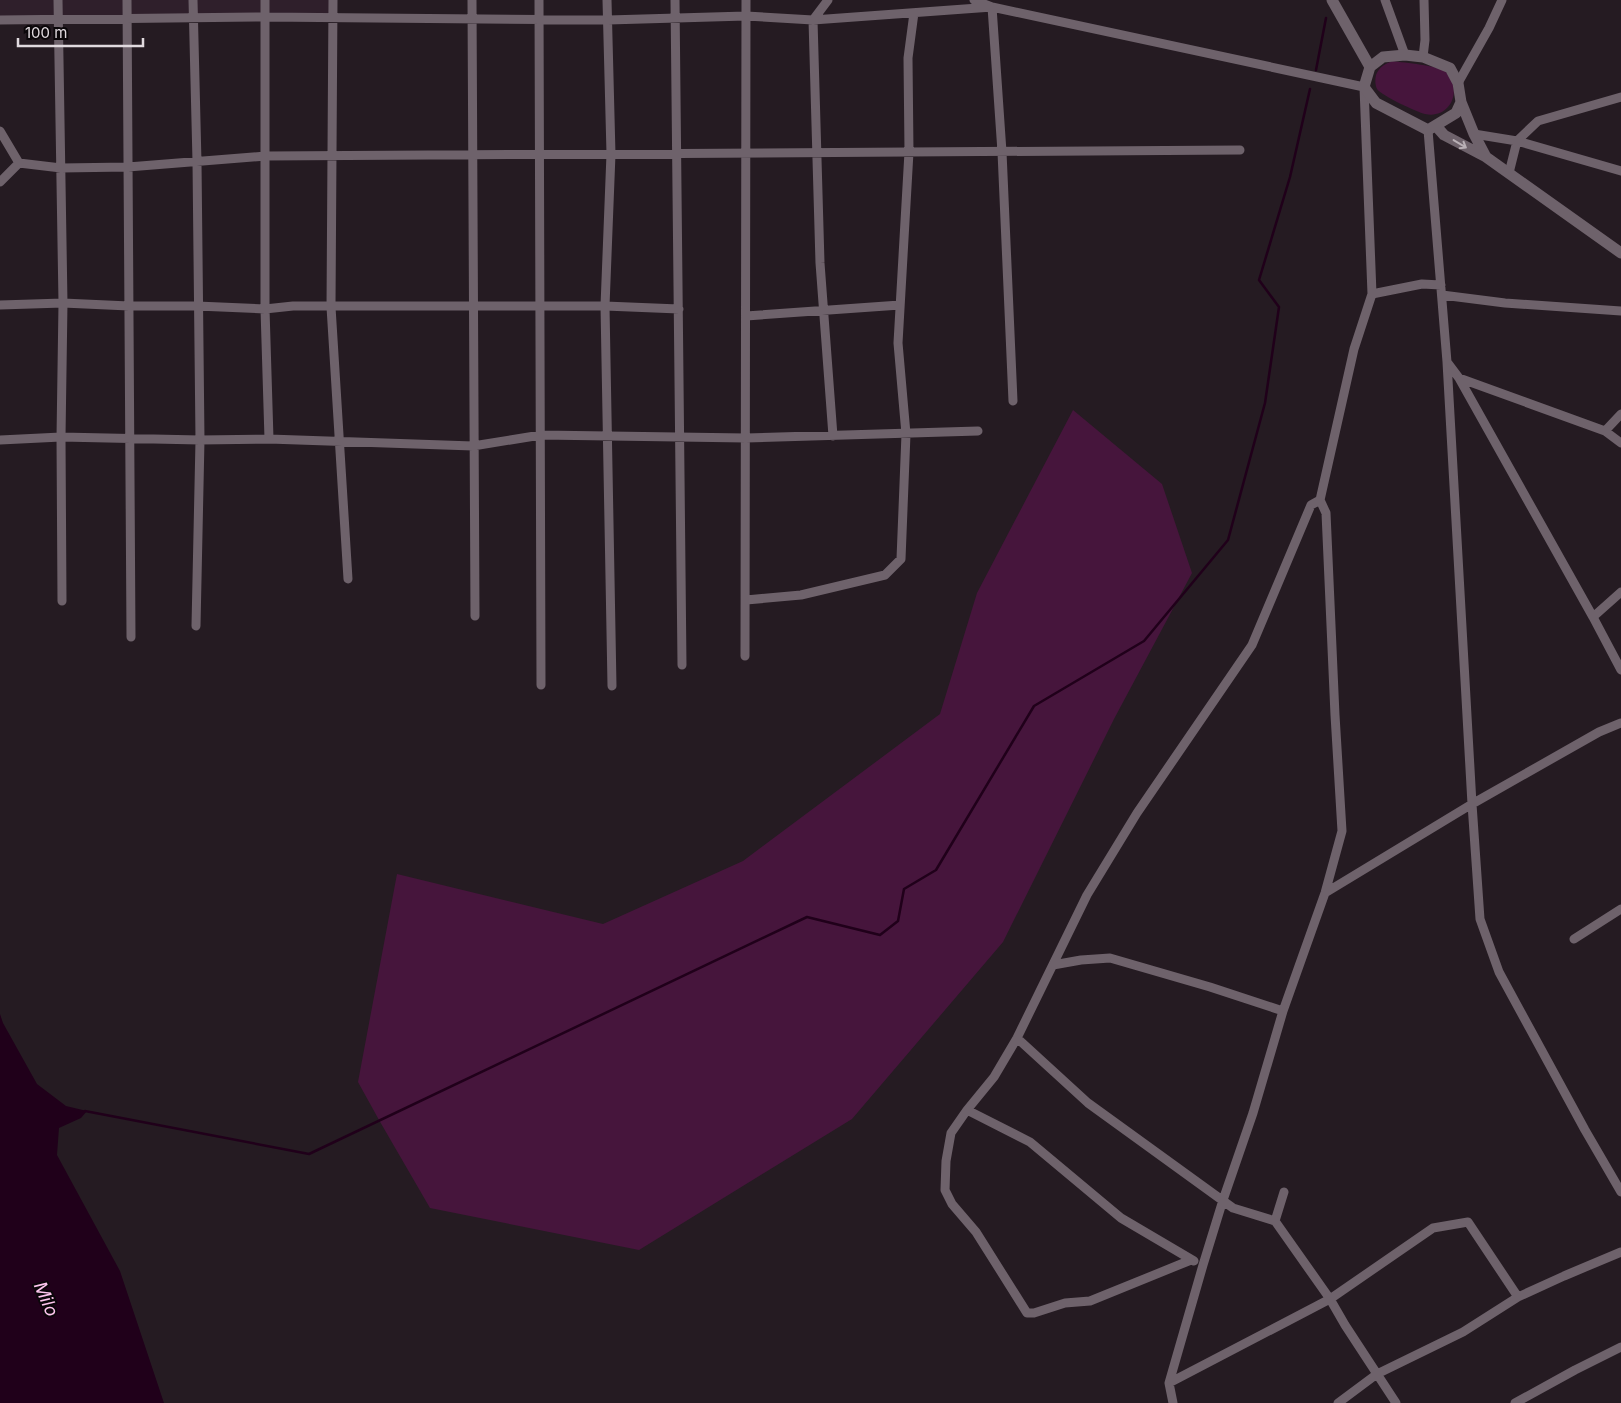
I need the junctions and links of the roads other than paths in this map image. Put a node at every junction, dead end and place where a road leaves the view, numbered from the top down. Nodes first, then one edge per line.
1 (58, 0) edge
2 (127, 0) edge
3 (192, 0) edge
4 (265, 0) edge
5 (333, 0) edge
6 (472, 0) edge
7 (539, 0) edge
8 (607, 0) edge
9 (675, 0) edge
10 (746, 0) edge
11 (828, 0) edge
12 (974, 0) edge
13 (1332, 0) edge
14 (1385, 0) edge
15 (1424, 0) edge
16 (1502, 0) edge
17 (992, 7) junction
18 (914, 13) junction
19 (746, 16) junction
20 (265, 17) junction
21 (333, 17) junction
22 (127, 18) junction
23 (192, 18) junction
24 (676, 18) junction
25 (58, 19) junction
26 (472, 19) junction
27 (540, 19) junction
28 (0, 20) edge
29 (608, 20) junction
30 (813, 20) junction
31 (1405, 55) junction
32 (1423, 57) junction
33 (1370, 67) junction
34 (1458, 83) junction
35 (1364, 87) junction
36 (1621, 96) edge
37 (1460, 102) junction
38 (1432, 128) junction
39 (0, 131) edge
40 (1474, 134) junction
41 (1517, 141) junction
42 (1240, 150) dead end
43 (909, 152) junction
44 (1002, 152) junction
45 (746, 153) junction
46 (817, 153) junction
47 (539, 154) junction
48 (611, 154) junction
49 (676, 154) junction
50 (472, 155) junction
51 (266, 156) junction
52 (332, 156) junction
53 (1486, 157) junction
54 (197, 162) junction
55 (19, 163) junction
56 (128, 167) junction
57 (61, 168) junction
58 (1621, 171) edge
59 (1509, 173) junction
60 (0, 182) edge
61 (1621, 253) edge
62 (1441, 290) junction
63 (1372, 294) junction
64 (63, 303) junction
65 (0, 305) edge
66 (900, 305) junction
67 (129, 306) junction
68 (197, 306) junction
69 (331, 306) junction
70 (540, 306) junction
71 (605, 306) junction
72 (473, 307) junction
73 (265, 309) junction
74 (679, 309) junction
75 (825, 310) junction
76 (1621, 311) edge
77 (746, 316) junction
78 (1447, 362) junction
79 (1459, 378) junction
80 (1013, 401) dead end
81 (1621, 414) edge
82 (978, 431) dead end
83 (1605, 431) junction
84 (906, 434) junction
85 (541, 435) junction
86 (61, 436) junction
87 (608, 436) junction
88 (680, 436) junction
89 (833, 436) junction
90 (746, 438) junction
91 (0, 439) edge
92 (128, 439) junction
93 (269, 439) junction
94 (200, 440) junction
95 (339, 443) junction
96 (1621, 443) edge
97 (0, 446) edge
98 (473, 446) junction
99 (1320, 500) junction
100 (348, 579) dead end
101 (1621, 592) edge
102 (746, 600) junction
103 (62, 601) dead end
104 (475, 616) dead end
105 (1593, 617) junction
106 (196, 626) dead end
107 (130, 637) dead end
108 (746, 656) dead end
109 (682, 665) dead end
110 (1621, 670) edge
111 (541, 685) dead end
112 (612, 686) dead end
113 (1621, 723) edge
114 (1472, 804) junction
115 (1325, 893) junction
116 (1621, 909) edge
117 (1574, 939) dead end
118 (1053, 965) junction
119 (1283, 1011) junction
120 (1017, 1038) junction
121 (967, 1110) junction
122 (1284, 1192) dead end
123 (1621, 1192) edge
124 (1222, 1200) junction
125 (1275, 1221) junction
126 (1621, 1252) edge
127 (1191, 1260) junction
128 (1203, 1265) junction
129 (1518, 1297) junction
130 (1330, 1299) junction
131 (1621, 1347) edge
132 (1377, 1374) junction
133 (1169, 1383) junction
134 (1173, 1403) edge
135 (1338, 1403) edge
136 (1396, 1403) edge
137 (1515, 1403) edge

1 - 25 street
2 - 22 street
3 - 23 street
4 - 20 street
5 - 21 street
6 - 26 street
7 - 27 street
8 - 29 street
9 - 24 street
10 - 19 street
11 - 30 street
12 - 17 street
13 - 33 street
14 - 31 street
15 - 32 street
16 - 34 street
17 - 18 street
17 - 35 street
17 - 44 street
18 - 30 street
18 - 43 street
19 - 24 street
19 - 30 street
19 - 45 street
20 - 21 street
20 - 23 street
20 - 51 street
21 - 26 street
21 - 52 street
22 - 23 street
22 - 25 street
22 - 56 street
23 - 54 street
24 - 29 street
24 - 49 street
25 - 28 street
25 - 57 street
26 - 27 street
26 - 50 street
27 - 29 street
27 - 47 street
29 - 48 street
30 - 46 street
31 - 32 street
31 - 33 street
32 - 34 street
33 - 35 street
34 - 37 street
35 - 38 street
35 - 63 street
36 - 41 street
37 - 38 street
37 - 40 street
38 -> 53 street
38 - 62 street
39 - 55 street
40 - 41 street
40 - 53 street
41 - 58 street
41 - 59 street
42 - 44 street
43 - 44 street
43 - 46 street
43 - 66 street
44 - 80 street
45 - 46 street
45 - 49 street
45 - 77 street
46 - 75 street
47 - 48 street
47 - 50 street
47 - 70 street
48 - 49 street
48 - 71 street
49 - 74 street
50 - 52 street
50 - 72 street
51 - 52 street
51 - 54 street
51 - 73 street
52 - 69 street
53 - 59 street
54 - 56 street
54 - 68 street
55 - 57 street
55 - 60 street
56 - 57 street
56 - 67 street
57 - 64 street
59 - 61 street
62 - 63 street
62 - 76 street
62 - 78 street
63 - 99 street
64 - 65 street
64 - 67 street
64 - 86 street
66 - 75 street
66 - 84 street
67 - 68 street
67 - 92 street
68 - 73 street
68 - 94 street
69 - 72 street
69 - 73 street
69 - 95 street
70 - 71 street
70 - 72 street
70 - 85 street
71 - 74 street
71 - 87 street
72 - 98 street
73 - 93 street
74 - 88 street
75 - 77 street
75 - 89 street
77 - 90 street
78 - 79 street
78 - 114 street
79 - 83 street
79 - 105 street
81 - 83 street
82 - 84 street
83 - 96 street
84 - 89 street
84 - 102 street
85 - 87 street
85 - 98 street
85 - 111 street
86 - 91 street
86 - 92 street
86 - 103 street
87 - 88 street
87 - 112 street
88 - 90 street
88 - 109 street
89 - 90 street
90 - 102 street
91 - 97 street
92 - 94 street
92 - 107 street
93 - 94 street
93 - 95 street
94 - 106 street
95 - 98 street
95 - 100 street
98 - 104 street
99 - 115 street
99 - 118 street
101 - 105 street
102 - 108 street
105 - 110 street
113 - 114 street
114 - 115 street
114 - 123 street
115 - 119 street
116 - 117 street
118 - 119 street
118 - 120 street
119 - 124 street
120 - 121 street
120 - 124 street
121 - 127 street
121 - 127 street
122 - 125 street
124 - 125 street
124 - 128 street
125 - 130 street
126 - 129 street
127 - 128 street
128 - 133 street
129 - 130 street
129 - 132 street
130 - 132 street
130 - 133 street
131 - 137 street
132 - 135 street
132 - 136 street
133 - 134 street

